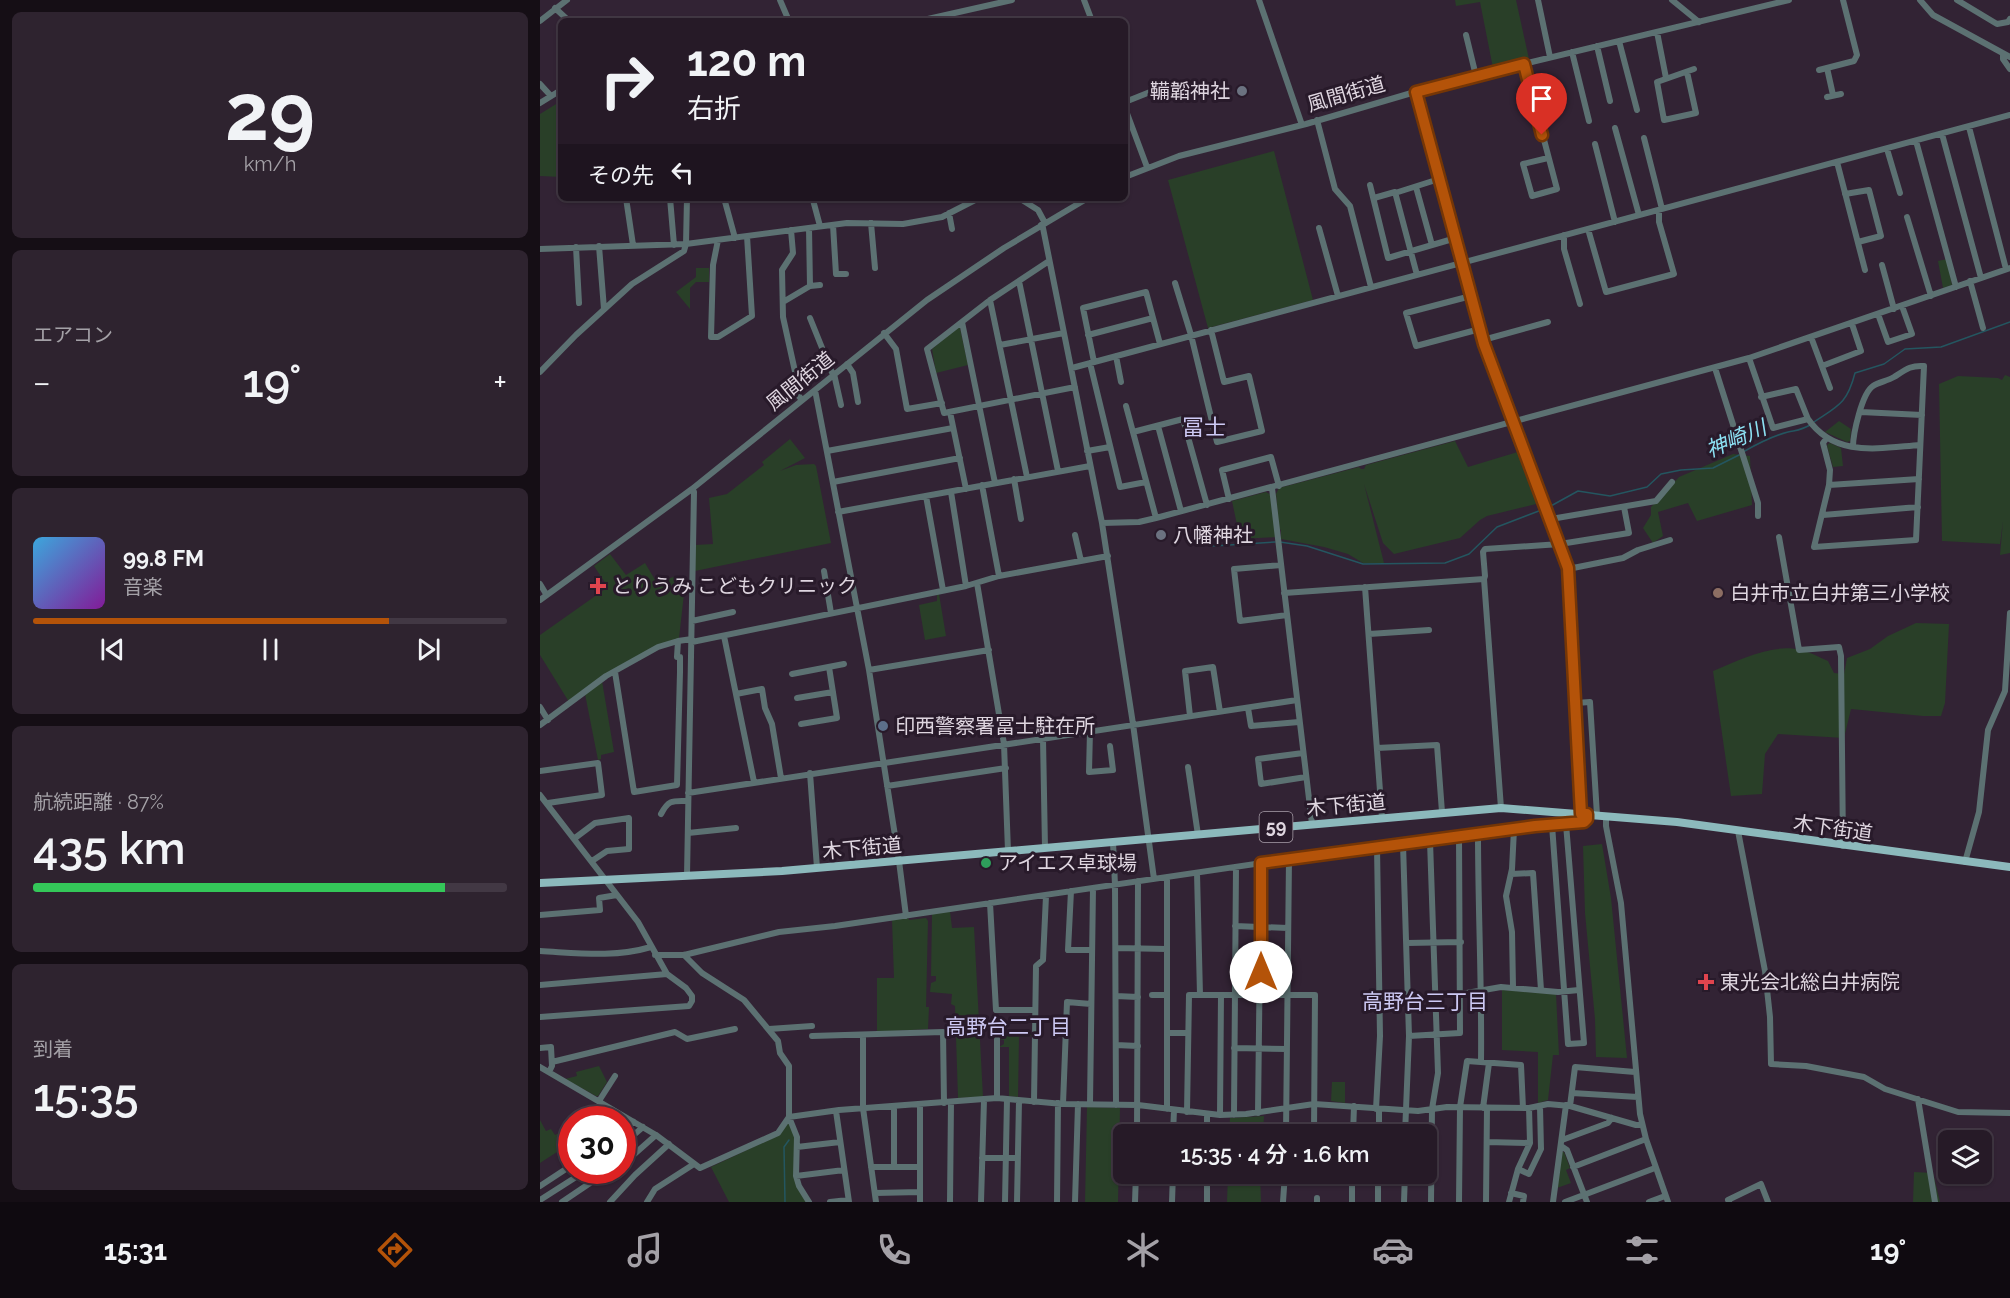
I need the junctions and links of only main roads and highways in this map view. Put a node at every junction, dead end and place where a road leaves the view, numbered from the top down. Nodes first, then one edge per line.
1 (2010, 866) edge
2 (540, 883) edge

1 - 2 main road, 木下街道 / 59

